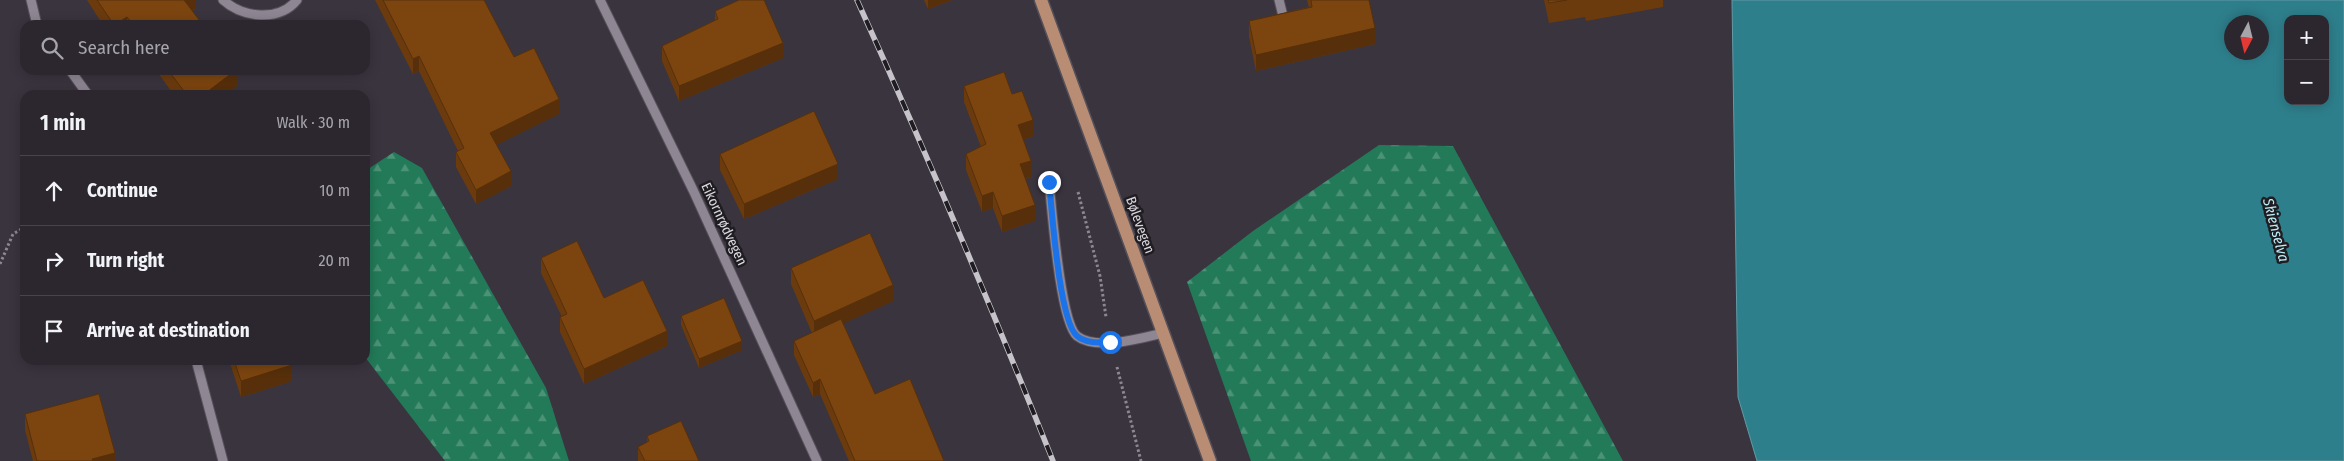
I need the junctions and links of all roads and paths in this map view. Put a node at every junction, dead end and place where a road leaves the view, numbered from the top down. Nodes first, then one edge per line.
1 (31, 0) edge
2 (223, 0) edge
3 (297, 0) edge
4 (600, 0) edge
5 (1041, 0) edge
6 (1279, 0) edge
7 (1283, 16) edge
8 (36, 20) edge
9 (74, 75) edge
10 (84, 90) edge
11 (1049, 182) dead end
12 (20, 230) edge
13 (0, 264) edge
14 (1163, 333) junction
15 (197, 365) edge
16 (223, 461) edge
17 (817, 461) edge
18 (1210, 461) edge

1 - 8 street
2 - 3 street
4 - 17 street, Eikornrødvegen
5 - 14 main road, Bølevegen
6 - 7 street
9 - 10 street
11 - 14 street
12 - 13 path
14 - 18 main road, Bølevegen
15 - 16 street

